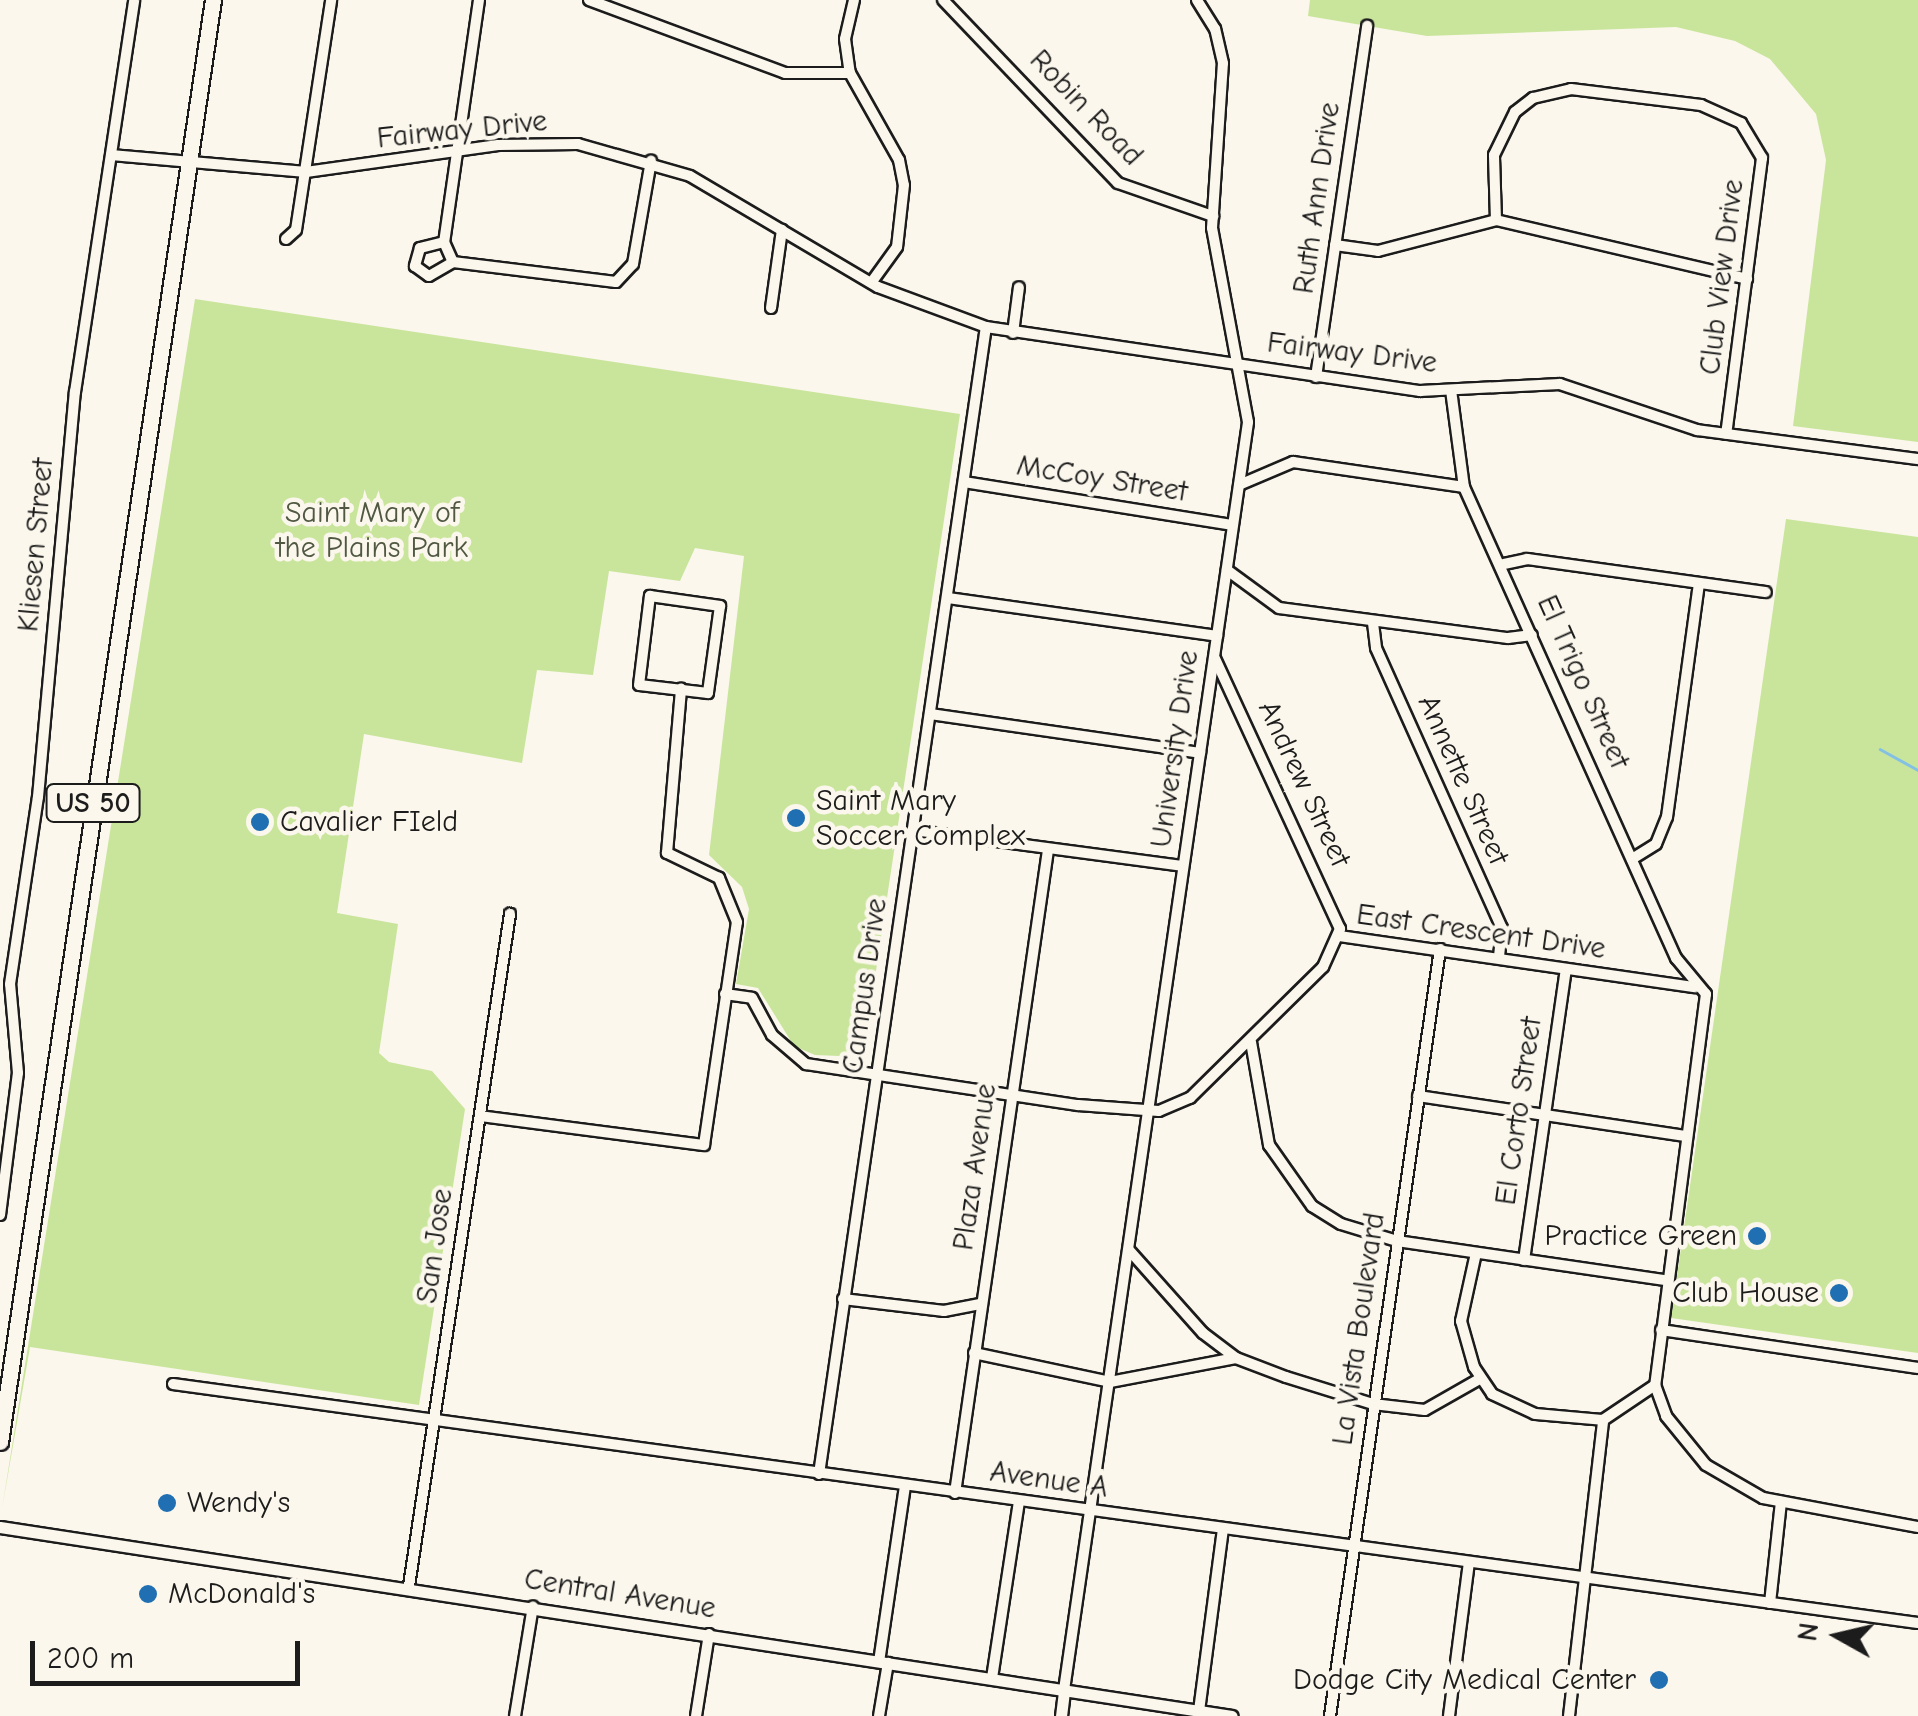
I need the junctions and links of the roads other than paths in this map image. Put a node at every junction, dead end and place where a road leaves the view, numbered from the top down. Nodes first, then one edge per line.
1 (134, 0) edge
2 (213, 0) edge
3 (331, 0) edge
4 (479, 0) edge
5 (589, 0) edge
6 (854, 0) edge
7 (943, 0) edge
8 (1197, 0) edge
9 (1367, 26) dead end
10 (850, 73) junction
11 (457, 151) junction
12 (111, 155) junction
13 (651, 161) junction
14 (188, 164) junction
15 (306, 172) junction
16 (1213, 216) junction
17 (1496, 220) junction
18 (782, 230) junction
19 (286, 239) dead end
20 (444, 242) junction
21 (1335, 245) junction
22 (454, 262) junction
23 (1748, 279) junction
24 (871, 283) junction
25 (1019, 287) dead end
26 (771, 308) dead end
27 (986, 327) junction
28 (1013, 332) junction
29 (1239, 364) junction
30 (1316, 376) junction
31 (1451, 390) junction
32 (1726, 434) junction
33 (1918, 459) edge
34 (964, 482) junction
35 (1239, 484) junction
36 (1464, 487) junction
37 (1232, 525) junction
38 (1504, 564) junction
39 (1227, 570) junction
40 (1699, 583) junction
41 (1766, 592) dead end
42 (948, 598) junction
43 (1373, 622) junction
44 (1532, 634) junction
45 (1217, 636) junction
46 (1214, 656) junction
47 (681, 689) junction
48 (930, 714) junction
49 (1200, 753) junction
50 (913, 830) junction
51 (1048, 850) junction
52 (1632, 859) junction
53 (1183, 866) junction
54 (510, 914) dead end
55 (1339, 936) junction
56 (1440, 949) junction
57 (1499, 958) junction
58 (1566, 970) junction
59 (1695, 987) junction
60 (5, 990) edge
61 (725, 994) junction
62 (1250, 1042) junction
63 (877, 1076) junction
64 (1011, 1095) junction
65 (1418, 1096) junction
66 (1148, 1112) junction
67 (1544, 1115) junction
68 (480, 1116) junction
69 (1687, 1136) junction
70 (0, 1215) edge
71 (1397, 1241) junction
72 (1130, 1250) junction
73 (1476, 1253) junction
74 (1524, 1260) junction
75 (1665, 1280) junction
76 (843, 1299) junction
77 (981, 1304) junction
78 (1661, 1330) junction
79 (974, 1353) junction
80 (1236, 1358) junction
81 (1918, 1368) edge
82 (1482, 1378) junction
83 (1110, 1382) junction
84 (173, 1384) dead end
85 (1655, 1385) junction
86 (1373, 1404) junction
87 (1602, 1420) junction
88 (434, 1422) junction
89 (0, 1442) edge
90 (819, 1474) junction
91 (905, 1486) junction
92 (954, 1493) junction
93 (1019, 1502) junction
94 (1782, 1502) junction
95 (1091, 1512) junction
96 (0, 1527) edge
97 (1918, 1527) edge
98 (1224, 1530) junction
99 (1353, 1547) junction
100 (1469, 1562) junction
101 (1587, 1578) junction
102 (409, 1586) junction
103 (1770, 1602) junction
104 (533, 1606) junction
105 (1918, 1622) edge
106 (708, 1634) junction
107 (883, 1663) junction
108 (992, 1678) junction
109 (1064, 1690) junction
110 (1199, 1711) junction
111 (515, 1716) edge
112 (696, 1716) edge
113 (879, 1716) edge
114 (1061, 1716) edge
115 (1232, 1716) edge
116 (1330, 1716) edge
117 (1449, 1716) edge
118 (1569, 1716) edge

1 - 12 street, Kliesen Street
2 - 14 highway, US 50
3 - 15 street
4 - 11 street
5 - 10 street
6 - 10 street
7 - 16 street, Robin Road
8 - 16 street, University Drive
9 - 21 street, Ruth Ann Drive
10 - 24 street
11 - 13 street, Fairway Drive
11 - 15 street, Fairway Drive
11 - 20 street
12 - 14 street, Fairway Drive
12 - 60 street, Kliesen Street
13 - 18 street, Fairway Drive
13 - 22 street
14 - 15 street, Fairway Drive
14 - 89 highway, US 50
15 - 19 street
16 - 29 street, University Drive
17 - 21 street
17 - 23 street
17 - 23 street, Club View Drive
18 - 24 street, Fairway Drive
18 - 26 street
20 - 22 street
20 - 22 street
21 - 30 street, Ruth Ann Drive
23 - 32 street, Club View Drive
24 - 27 street, Fairway Drive
25 - 28 street
27 - 28 street, Fairway Drive
27 - 34 street, Campus Drive
28 - 29 street, Fairway Drive
29 - 30 street, Fairway Drive
29 - 35 street, University Drive
30 - 31 street, Fairway Drive
31 - 32 street, Fairway Drive
31 - 36 street, El Trigo Street
32 - 33 street, Fairway Drive
34 - 37 street, McCoy Street
34 - 42 street, Campus Drive
35 - 36 street
35 - 37 street, University Drive
36 - 38 street, El Trigo Street
37 - 39 street, University Drive
38 - 40 street
38 - 44 street, El Trigo Street
39 - 43 street
39 - 45 street, University Drive
40 - 41 street
40 - 52 street
42 - 45 street
42 - 48 street, Campus Drive
43 - 44 street
43 - 57 street, Annette Street
44 - 52 street, El Trigo Street
45 - 46 street, University Drive
46 - 49 street, University Drive
46 - 55 street, Andrew Street
47 - 47 street
47 - 61 street
48 - 49 street
48 - 50 street, Campus Drive
49 - 53 street, University Drive
50 - 51 street
50 - 63 street, Campus Drive
51 - 53 street
51 - 64 street, Plaza Avenue
52 - 59 street, El Trigo Street
53 - 66 street, University Drive
54 - 68 street, San Jose
55 - 56 street, East Crescent Drive
55 - 62 street, East Crescent Drive
56 - 57 street, East Crescent Drive
56 - 65 street, La Vista Boulevard
57 - 58 street, East Crescent Drive
58 - 59 street, East Crescent Drive
58 - 67 street, El Corto Street
59 - 69 street, El Trigo Street
60 - 70 street, Kliesen Street
61 - 63 street
61 - 68 street
62 - 66 street, East Crescent Drive
62 - 71 street
63 - 64 street
63 - 76 street, Campus Drive
64 - 66 street
64 - 77 street, Plaza Avenue
65 - 67 street
65 - 71 street, La Vista Boulevard
66 - 72 street, University Drive
67 - 69 street
67 - 74 street, El Corto Street
68 - 88 street, San Jose
69 - 75 street, El Trigo Street
71 - 73 street
71 - 86 street, La Vista Boulevard
72 - 80 street
72 - 83 street, University Drive
73 - 74 street
73 - 82 street
74 - 75 street
75 - 78 street, El Trigo Street
76 - 77 street
76 - 90 street, Campus Drive
77 - 79 street, Plaza Avenue
78 - 81 street
78 - 85 street, El Trigo Street
79 - 83 street
79 - 92 street, Plaza Avenue
80 - 83 street
80 - 86 street
82 - 86 street
82 - 87 street
83 - 95 street, University Drive
84 - 88 street, Avenue A
85 - 87 street
85 - 94 street
86 - 99 street, La Vista Boulevard
87 - 101 street
88 - 90 street, Avenue A
88 - 102 street, San Jose
90 - 91 street, Avenue A
91 - 92 street, Avenue A
91 - 107 street
92 - 93 street, Avenue A
93 - 95 street, Avenue A
93 - 108 street
94 - 97 street
94 - 103 street
95 - 98 street, Avenue A
95 - 109 street, University Drive
96 - 102 street, Central Avenue
98 - 99 street, Avenue A
98 - 110 street
99 - 100 street, Avenue A
99 - 116 street, La Vista Boulevard
100 - 101 street, Avenue A
100 - 117 street
101 - 103 street, Avenue A
101 - 118 street
102 - 104 street, Central Avenue
103 - 105 street, Avenue A
104 - 106 street, Central Avenue
104 - 111 street
106 - 107 street, Central Avenue
106 - 112 street
107 - 108 street, Central Avenue
107 - 113 street
108 - 109 street, Central Avenue
109 - 110 street, Central Avenue
109 - 114 street
110 - 115 street, Central Avenue

